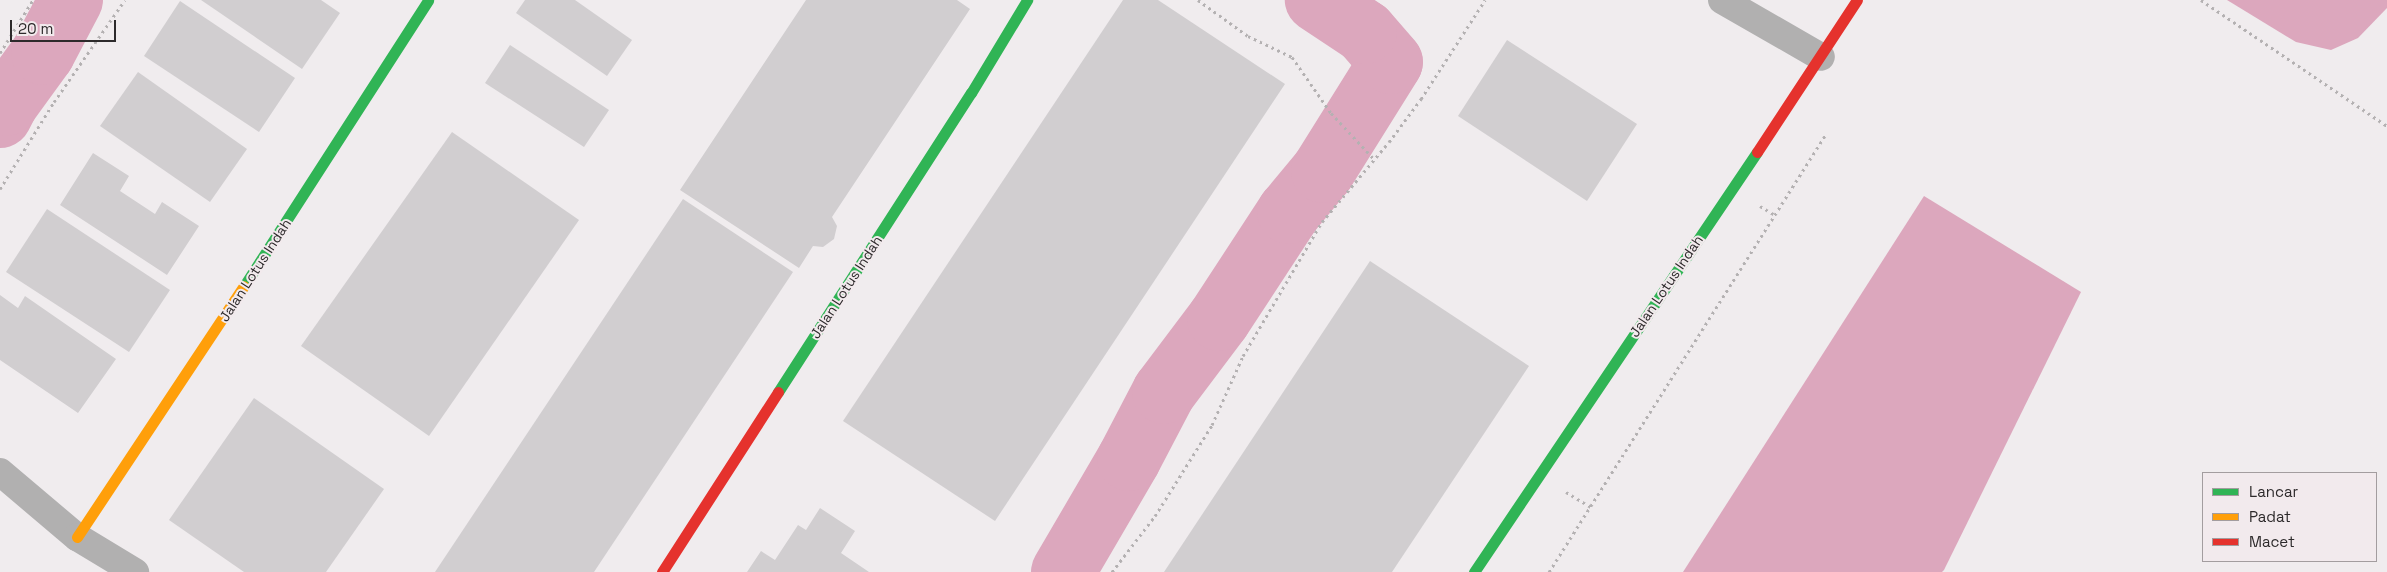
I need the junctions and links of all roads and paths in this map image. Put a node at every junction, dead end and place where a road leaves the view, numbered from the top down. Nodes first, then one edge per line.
1 (33, 0) edge
2 (125, 0) edge
3 (428, 0) edge
4 (1027, 0) edge
5 (1198, 0) edge
6 (1485, 0) edge
7 (1722, 0) edge
8 (1857, 0) edge
9 (2201, 0) edge
10 (0, 53) edge
11 (1821, 57) junction
12 (2387, 126) edge
13 (1826, 134) dead end
14 (1374, 160) junction
15 (0, 189) edge
16 (0, 472) edge
17 (77, 536) junction
18 (135, 572) edge
19 (662, 572) edge
20 (1112, 572) edge
21 (1474, 572) edge
22 (1549, 572) edge

1 - 10 path
2 - 15 path
3 - 17 street, Jalan Lotus Indah
4 - 19 street, Jalan Lotus Indah
5 - 14 path
6 - 14 path
7 - 11 street
8 - 11 street, Jalan Lotus Indah
9 - 12 path
11 - 21 street, Jalan Lotus Indah
13 - 22 path
14 - 20 path
16 - 17 street
17 - 18 street

